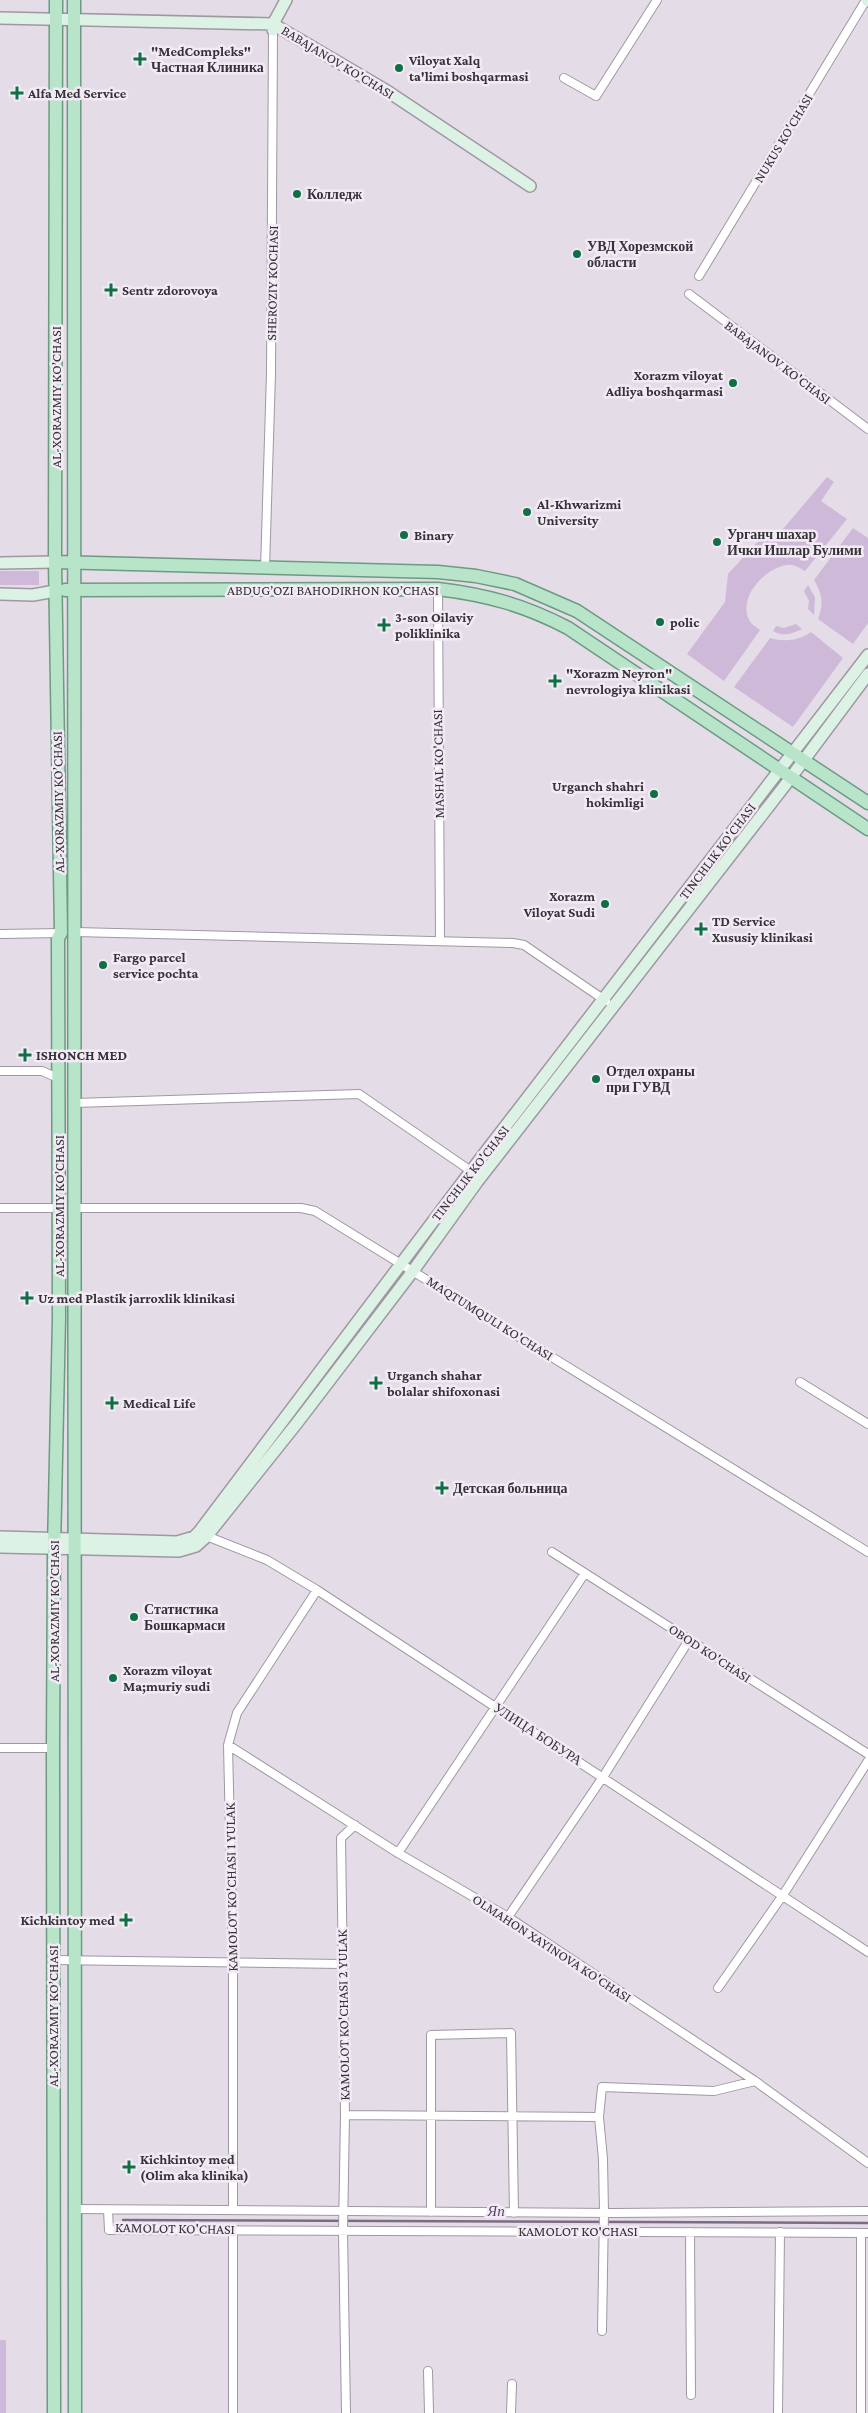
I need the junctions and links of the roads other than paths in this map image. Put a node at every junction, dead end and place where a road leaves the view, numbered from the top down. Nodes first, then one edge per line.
1 (56, 0) edge
2 (74, 0) edge
3 (286, 0) edge
4 (657, 0) edge
5 (867, 0) edge
6 (0, 18) edge
7 (56, 18) junction
8 (74, 18) junction
9 (273, 28) junction
10 (564, 78) dead end
11 (530, 186) dead end
12 (699, 276) dead end
13 (689, 294) dead end
14 (868, 429) edge
15 (55, 562) junction
16 (0, 563) edge
17 (74, 564) junction
18 (265, 569) junction
19 (382, 571) junction
20 (381, 588) junction
21 (438, 589) junction
22 (74, 590) junction
23 (55, 591) junction
24 (0, 594) edge
25 (868, 656) edge
26 (868, 674) edge
27 (799, 755) junction
28 (786, 772) junction
29 (868, 803) edge
30 (868, 829) edge
31 (75, 932) junction
32 (0, 934) edge
33 (61, 934) junction
34 (440, 940) junction
35 (609, 1003) junction
36 (0, 1071) edge
37 (58, 1078) junction
38 (75, 1103) junction
39 (471, 1171) junction
40 (0, 1208) edge
41 (60, 1208) junction
42 (75, 1208) junction
43 (402, 1264) junction
44 (413, 1270) junction
45 (800, 1382) dead end
46 (868, 1424) edge
47 (203, 1534) junction
48 (0, 1537) edge
49 (54, 1545) junction
50 (76, 1545) junction
51 (0, 1547) edge
52 (552, 1552) dead end
53 (868, 1552) edge
54 (585, 1573) junction
55 (317, 1590) junction
56 (689, 1640) junction
57 (495, 1706) junction
58 (228, 1744) junction
59 (0, 1748) edge
60 (53, 1748) junction
61 (868, 1754) edge
62 (868, 1761) edge
63 (603, 1777) junction
64 (355, 1825) junction
65 (398, 1853) junction
66 (783, 1896) junction
67 (508, 1917) junction
68 (868, 1952) edge
69 (52, 1960) junction
70 (74, 1962) junction
71 (233, 1962) junction
72 (342, 1964) junction
73 (718, 1988) dead end
74 (755, 2081) junction
75 (345, 2114) junction
76 (431, 2115) junction
77 (512, 2116) junction
78 (599, 2117) junction
79 (868, 2163) edge
80 (233, 2209) junction
81 (75, 2210) junction
82 (108, 2210) junction
83 (868, 2210) edge
84 (342, 2211) junction
85 (431, 2212) junction
86 (604, 2212) junction
87 (514, 2213) junction
88 (234, 2229) junction
89 (602, 2230) junction
90 (342, 2231) junction
91 (690, 2232) junction
92 (780, 2232) junction
93 (865, 2233) edge
94 (602, 2331) dead end
95 (428, 2371) dead end
96 (512, 2384) dead end
97 (691, 2395) dead end
98 (54, 2413) edge
99 (75, 2413) edge
100 (234, 2413) edge
101 (346, 2413) edge
102 (429, 2413) edge
103 (512, 2413) edge
104 (778, 2413) edge
105 (861, 2413) edge

1 - 7 main road, AL-XORAZMIY KO’CHASI
2 - 8 main road, AL-XORAZMIY KO’CHASI
3 - 9 main road, SHEROZIY KOCHASI
4 - 10 street
5 - 12 street, NUKUS KO'CHASI
6 - 7 main road, BABAJANOV KO'CHASI
7 - 8 main road, BABAJANOV KO'CHASI
7 - 15 main road, AL-XORAZMIY KO’CHASI
8 - 9 main road, BABAJANOV KO'CHASI
8 - 17 main road, AL-XORAZMIY KO’CHASI
9 - 11 main road, BABAJANOV KO'CHASI
9 - 18 street, SHEROZIY KOCHASI
13 - 14 street, BABAJANOV KO'CHASI
15 - 16 main road, ABDUG’OZI BAHODIRHON KO’CHASI
15 - 17 main road, ABDUG’OZI BAHODIRHON KO’CHASI
15 - 23 main road, AL-XORAZMIY KO’CHASI
17 - 18 main road, ABDUG’OZI BAHODIRHON KO’CHASI
17 - 22 main road, AL-XORAZMIY KO’CHASI
18 - 19 main road, ABDUG’OZI BAHODIRHON KO’CHASI
19 - 20 main road
19 - 27 main road, ABDUG’OZI BAHODIRHON KO’CHASI
20 - 21 main road, ABDUG’OZI BAHODIRHON KO’CHASI
20 - 22 main road, ABDUG’OZI BAHODIRHON KO’CHASI
21 - 28 main road, ABDUG’OZI BAHODIRHON KO’CHASI
21 - 34 street, MASHAL KO'CHASI
22 - 23 main road, ABDUG’OZI BAHODIRHON KO’CHASI
22 - 31 main road, AL-XORAZMIY KO’CHASI
23 - 24 main road, ABDUG’OZI BAHODIRHON KO’CHASI
23 - 33 main road, AL-XORAZMIY KO’CHASI
25 - 27 main road, TINCHLIK KO'CHASI
26 - 27 main road, TINCHLIK KO'CHASI
27 - 28 main road, TINCHLIK KO'CHASI
27 - 29 main road, ABDUG’OZI BAHODIRHON KO’CHASI
28 - 30 main road, ABDUG’OZI BAHODIRHON KO’CHASI
28 - 35 main road, TINCHLIK KO'CHASI
31 - 34 street
31 - 38 main road, AL-XORAZMIY KO’CHASI
32 - 33 street
33 - 37 main road, AL-XORAZMIY KO’CHASI
34 - 35 street
35 - 39 main road, TINCHLIK KO'CHASI
35 - 44 main road, TINCHLIK KO'CHASI
36 - 37 street
37 - 41 main road, AL-XORAZMIY KO’CHASI
38 - 39 street
38 - 42 main road, AL-XORAZMIY KO’CHASI
39 - 43 main road, TINCHLIK KO'CHASI
40 - 41 street
41 - 49 main road, AL-XORAZMIY KO’CHASI
42 - 43 street, MAQTUMQULI KO'CHASI
42 - 50 main road, AL-XORAZMIY KO’CHASI
43 - 44 street, MAQTUMQULI KO'CHASI
43 - 47 main road, TINCHLIK KO'CHASI
44 - 47 main road, TINCHLIK KO'CHASI
44 - 53 street, MAQTUMQULI KO'CHASI
45 - 46 street
47 - 50 main road, TINCHLIK KO'CHASI
47 - 55 street, УЛИЦА БОБУРА
48 - 49 main road, TINCHLIK KO'CHASI
49 - 50 main road, TINCHLIK KO'CHASI
49 - 51 main road, TINCHLIK KO'CHASI
49 - 60 main road, AL-XORAZMIY KO’CHASI
50 - 70 main road, AL-XORAZMIY KO’CHASI
52 - 54 street, OBOD KO'CHASI
54 - 56 street, OBOD KO'CHASI
54 - 57 street
55 - 57 street, УЛИЦА БОБУРА
55 - 58 street, KAMOLOT KO'CHASI 1 YULAK
56 - 61 street, OBOD KO'CHASI
56 - 63 street
57 - 63 street, УЛИЦА БОБУРА
57 - 65 street
58 - 64 street, OLMAHON XAYINOVA KO'CHASI
58 - 71 street, KAMOLOT KO'CHASI 1 YULAK
59 - 60 street
60 - 69 main road, AL-XORAZMIY KO’CHASI
62 - 66 street
63 - 66 street, УЛИЦА БОБУРА
63 - 67 street
64 - 65 street, OLMAHON XAYINOVA KO'CHASI
64 - 72 street, KAMOLOT KO'CHASI 2 YULAK
65 - 67 street, OLMAHON XAYINOVA KO'CHASI
66 - 68 street, УЛИЦА БОБУРА
66 - 73 street
67 - 74 street, OLMAHON XAYINOVA KO'CHASI
69 - 70 street
69 - 98 main road, AL-XORAZMIY KO’CHASI
70 - 71 street
70 - 81 main road, AL-XORAZMIY KO’CHASI
71 - 72 street
71 - 80 street, KAMOLOT KO'CHASI 1 YULAK
72 - 75 street, KAMOLOT KO'CHASI 2 YULAK
74 - 78 street
74 - 79 street, OLMAHON XAYINOVA KO'CHASI
75 - 76 street
75 - 84 street, KAMOLOT KO'CHASI 2 YULAK
76 - 77 street
76 - 77 street
76 - 85 street
77 - 78 street
77 - 87 street
78 - 86 street
80 - 82 street, KAMOLOT KO'CHASI
80 - 84 street, KAMOLOT KO'CHASI
81 - 82 street
81 - 99 main road, AL-XORAZMIY KO’CHASI
82 - 88 street, KAMOLOT KO'CHASI
83 - 86 street, KAMOLOT KO'CHASI
84 - 85 street, KAMOLOT KO'CHASI
84 - 90 street, KAMOLOT KO'CHASI 2 YULAK
85 - 87 street, KAMOLOT KO'CHASI
86 - 87 street, KAMOLOT KO'CHASI
86 - 89 street
88 - 90 street, KAMOLOT KO'CHASI
88 - 100 street
89 - 90 street, KAMOLOT KO'CHASI
89 - 91 street, KAMOLOT KO'CHASI
89 - 94 street
90 - 101 street, KAMOLOT KO'CHASI 2 YULAK
91 - 92 street, KAMOLOT KO'CHASI
91 - 97 street
92 - 93 street, KAMOLOT KO'CHASI
92 - 104 street
93 - 105 street
95 - 102 street
96 - 103 street

